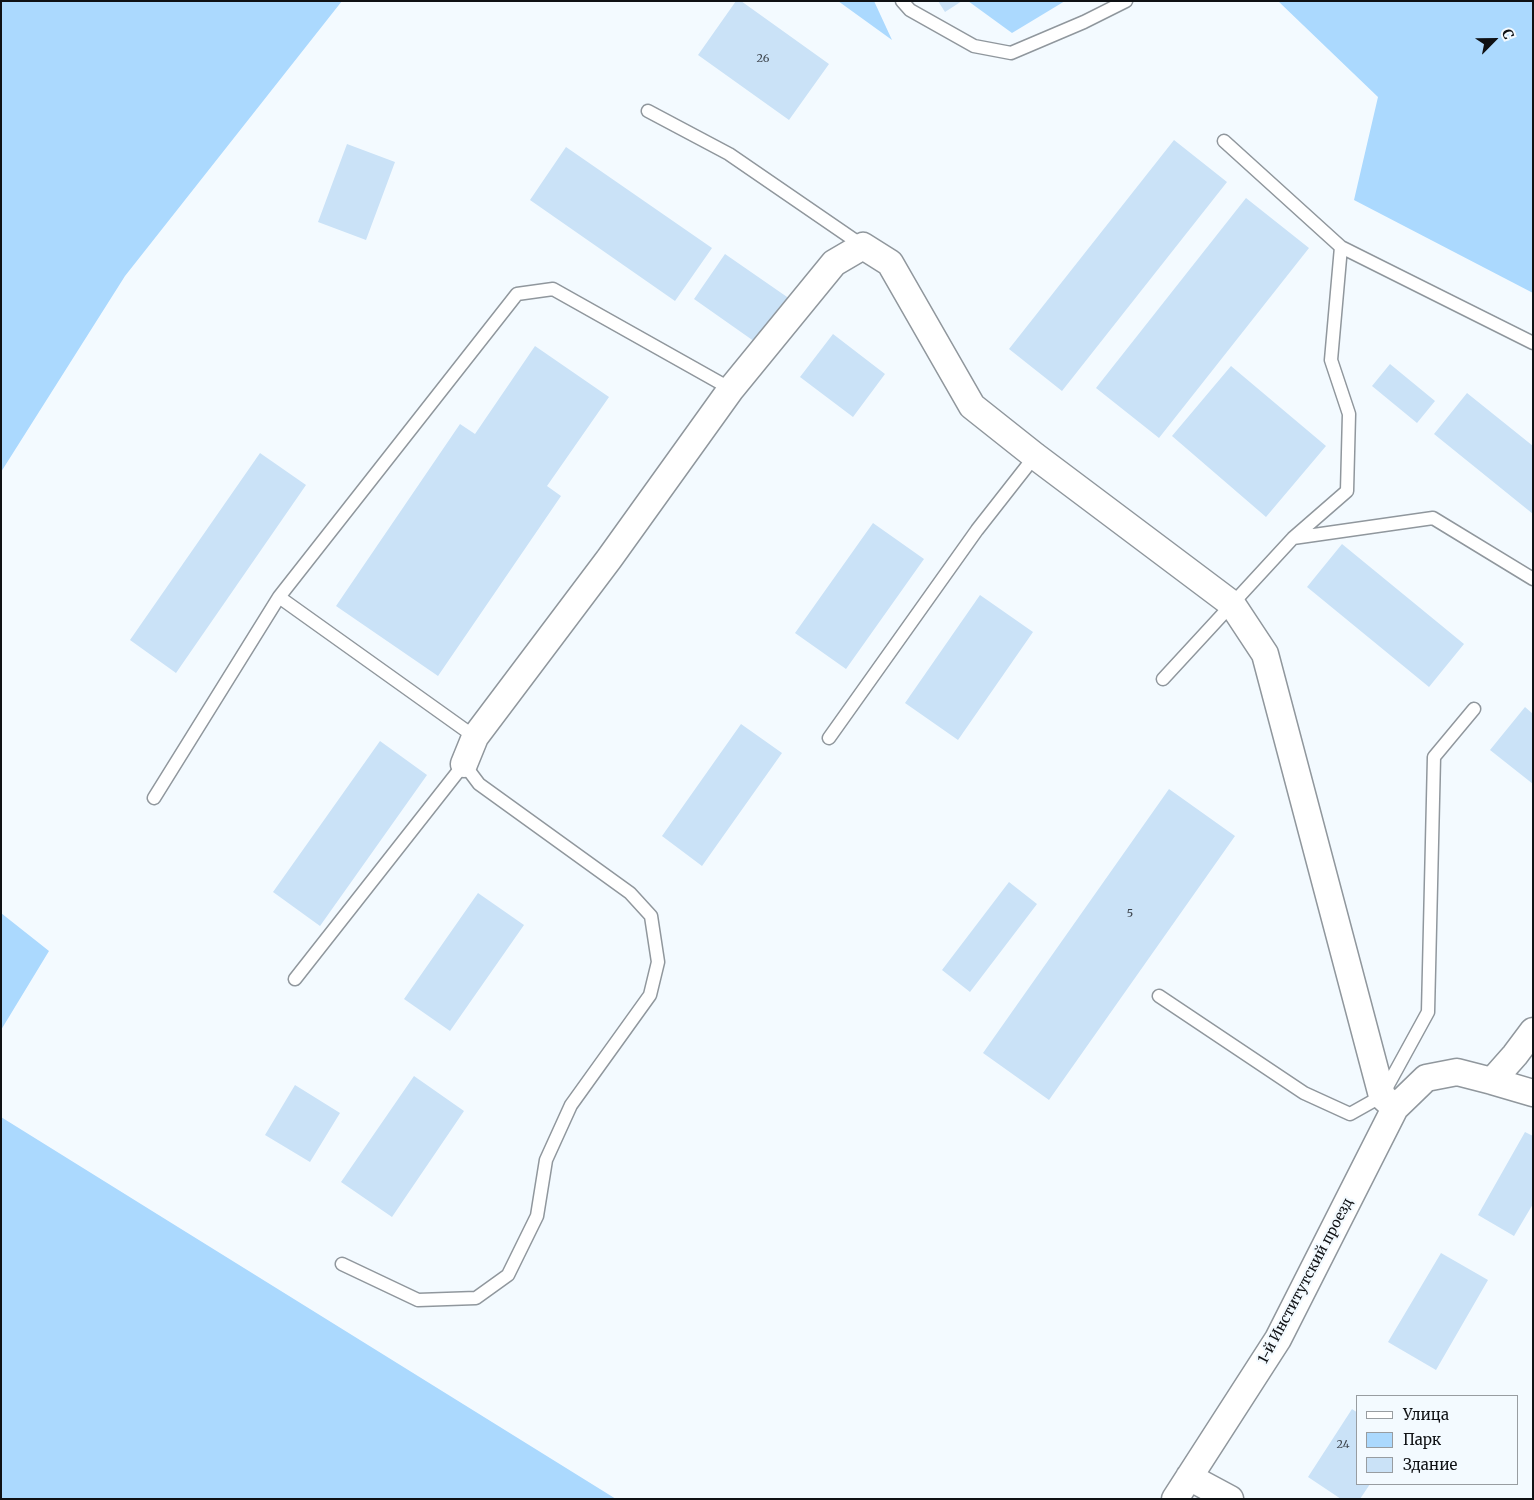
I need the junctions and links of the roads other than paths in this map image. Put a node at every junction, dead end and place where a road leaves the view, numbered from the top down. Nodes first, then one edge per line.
1 (1126, 1) edge
2 (906, 4) edge
3 (648, 111) dead end
4 (1224, 141) dead end
5 (863, 246) junction
6 (1340, 247) junction
7 (1533, 342) edge
8 (731, 389) junction
9 (1035, 456) junction
10 (1293, 538) junction
11 (1533, 579) edge
12 (279, 597) junction
13 (1232, 604) junction
14 (1163, 678) dead end
15 (1474, 709) dead end
16 (475, 737) junction
17 (829, 738) dead end
18 (464, 764) junction
19 (154, 798) dead end
20 (295, 979) dead end
21 (1159, 996) dead end
22 (1533, 1031) edge
23 (1492, 1081) junction
24 (1533, 1093) edge
25 (1388, 1102) junction
26 (342, 1264) dead end
27 (1189, 1477) junction
28 (1175, 1499) edge
29 (1230, 1499) edge

1 - 2 lane
3 - 5 lane
4 - 6 lane
5 - 8 street
5 - 9 street
6 - 7 lane
6 - 10 lane
8 - 12 lane
8 - 16 street
9 - 13 street
9 - 17 lane
10 - 11 lane
10 - 13 lane
12 - 16 lane
12 - 19 lane
13 - 14 lane
13 - 25 street
15 - 25 lane
16 - 18 street
18 - 20 lane
18 - 26 lane
21 - 25 lane
22 - 23 street
23 - 24 street, 1-й Институтский проезд
23 - 25 street, 1-й Институтский проезд
25 - 27 street, 1-й Институтский проезд
27 - 28 street, 1-й Институтский проезд
27 - 29 street

